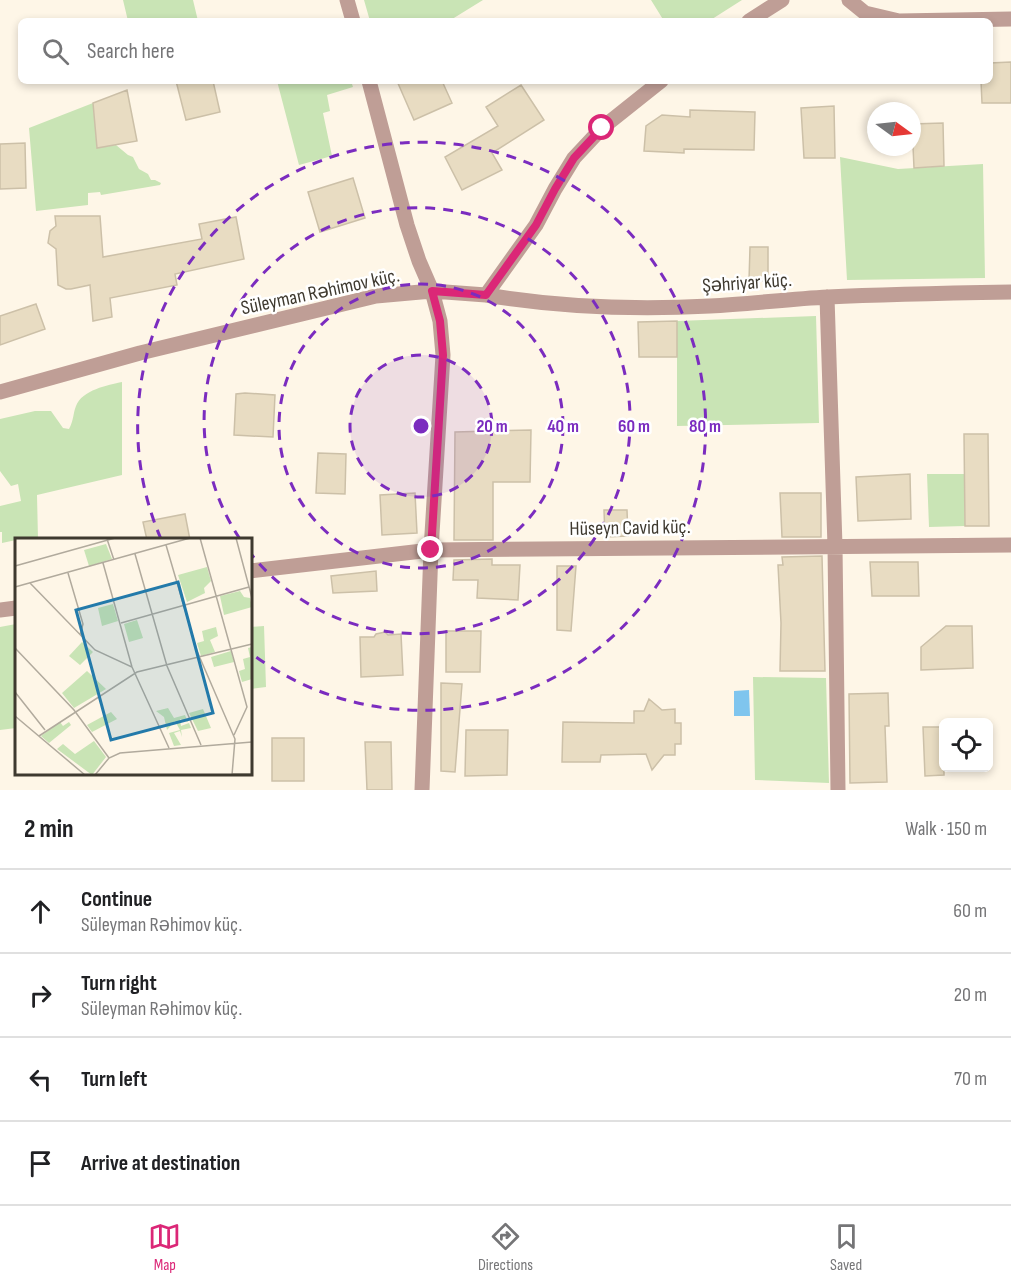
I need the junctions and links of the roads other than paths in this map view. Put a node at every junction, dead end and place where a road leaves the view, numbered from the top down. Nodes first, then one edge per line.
1 (347, 0) edge
2 (782, 0) edge
3 (849, 0) edge
4 (352, 18) edge
5 (754, 18) edge
6 (886, 18) edge
7 (993, 20) edge
8 (1011, 20) edge
9 (370, 84) edge
10 (656, 84) edge
11 (432, 291) junction
12 (1011, 292) edge
13 (486, 295) junction
14 (827, 297) junction
15 (0, 392) edge
16 (1011, 545) edge
17 (835, 546) junction
18 (431, 550) junction
19 (252, 571) edge
20 (15, 608) edge
21 (0, 610) edge
22 (422, 790) edge
23 (838, 790) edge

1 - 4 street
2 - 5 street
3 - 6 street
7 - 8 street
9 - 11 street
10 - 13 street
11 - 13 street, Süleyman Rəhimov küç.
11 - 15 street, Süleyman Rəhimov küç.
11 - 18 street
12 - 14 street, Şəhriyar küç.
13 - 14 street, Şəhriyar küç.
14 - 17 street
16 - 17 street, Hüseyn Cavid küç.
17 - 18 street, Hüseyn Cavid küç.
17 - 23 street
18 - 19 street, Hüseyn Cavid küç.
18 - 22 street
20 - 21 street

